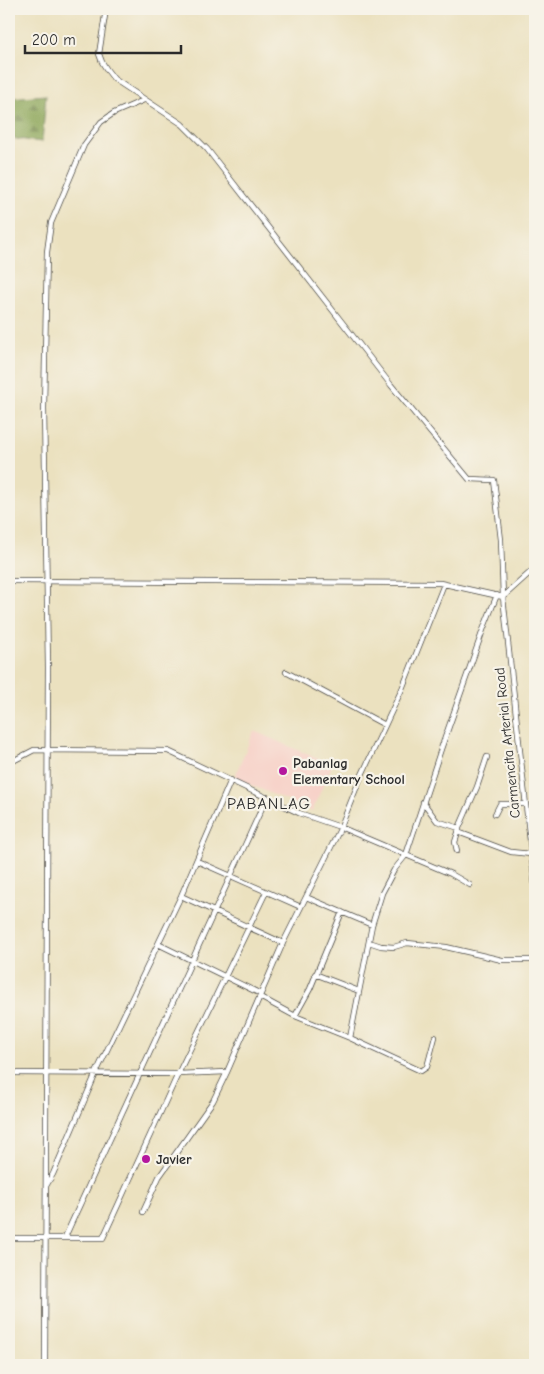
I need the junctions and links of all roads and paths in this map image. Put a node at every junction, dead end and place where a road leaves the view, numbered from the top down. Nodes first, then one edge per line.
1 (106, 9) edge
2 (144, 100) junction
3 (535, 568) edge
4 (9, 581) edge
5 (46, 582) junction
6 (444, 584) junction
7 (496, 595) junction
8 (503, 597) junction
9 (286, 672) dead end
10 (385, 724) junction
11 (47, 750) junction
12 (487, 757) dead end
13 (9, 763) edge
14 (232, 780) junction
15 (267, 797) junction
16 (423, 802) junction
17 (525, 804) junction
18 (496, 814) dead end
19 (340, 827) junction
20 (459, 830) junction
21 (457, 850) dead end
22 (406, 854) junction
23 (531, 854) junction
24 (197, 861) junction
25 (230, 876) junction
26 (470, 885) dead end
27 (535, 887) edge
28 (266, 892) junction
29 (181, 896) junction
30 (306, 897) junction
31 (301, 907) junction
32 (214, 911) junction
33 (342, 912) junction
34 (372, 925) junction
35 (249, 927) junction
36 (369, 942) junction
37 (284, 943) junction
38 (158, 944) junction
39 (192, 960) junction
40 (535, 960) edge
41 (315, 974) junction
42 (225, 977) junction
43 (359, 991) junction
44 (261, 996) junction
45 (295, 1016) junction
46 (435, 1037) dead end
47 (350, 1038) junction
48 (46, 1072) junction
49 (227, 1072) junction
50 (9, 1073) edge
51 (96, 1073) junction
52 (139, 1074) junction
53 (178, 1074) junction
54 (45, 1187) junction
55 (143, 1212) dead end
56 (65, 1237) junction
57 (9, 1238) edge
58 (45, 1238) junction
59 (45, 1365) edge

1 - 2 street
2 - 5 street
2 - 8 street, Carmencita Arterial Road
3 - 8 street
4 - 5 street
5 - 6 street
5 - 11 street
6 - 7 street
6 - 10 street
7 - 8 street
7 - 16 street
8 - 17 street, Carmencita Arterial Road
9 - 10 street
10 - 19 street
11 - 13 street
11 - 14 street
11 - 48 street
12 - 20 street
14 - 15 street
14 - 24 street
15 - 19 street
15 - 25 street
16 - 20 street
16 - 22 street
17 - 18 street
17 - 23 street, Carmencita Arterial Road
19 - 22 street
19 - 30 street
20 - 21 street
20 - 23 street
22 - 26 street
22 - 34 street
23 - 27 street, Carmencita Arterial Road
24 - 25 street
24 - 29 street
25 - 28 street
25 - 32 street
28 - 31 street
28 - 35 street
29 - 32 street
29 - 38 street
30 - 31 street
30 - 33 street
31 - 37 street
32 - 35 street
32 - 39 street
33 - 34 street
33 - 41 street
34 - 36 street
35 - 37 street
35 - 42 street
36 - 40 street
36 - 43 street
37 - 44 street
38 - 39 street
38 - 51 street
39 - 42 street
39 - 52 street
41 - 43 street
41 - 45 street
42 - 44 street
42 - 53 street
43 - 47 street
44 - 45 street
44 - 49 street
45 - 47 street
46 - 47 street
48 - 50 street
48 - 51 street
48 - 54 street
49 - 53 street
49 - 55 street
51 - 52 street
51 - 54 street
52 - 53 street
52 - 56 street
53 - 56 street
54 - 58 street
56 - 58 street
57 - 58 street
58 - 59 street

